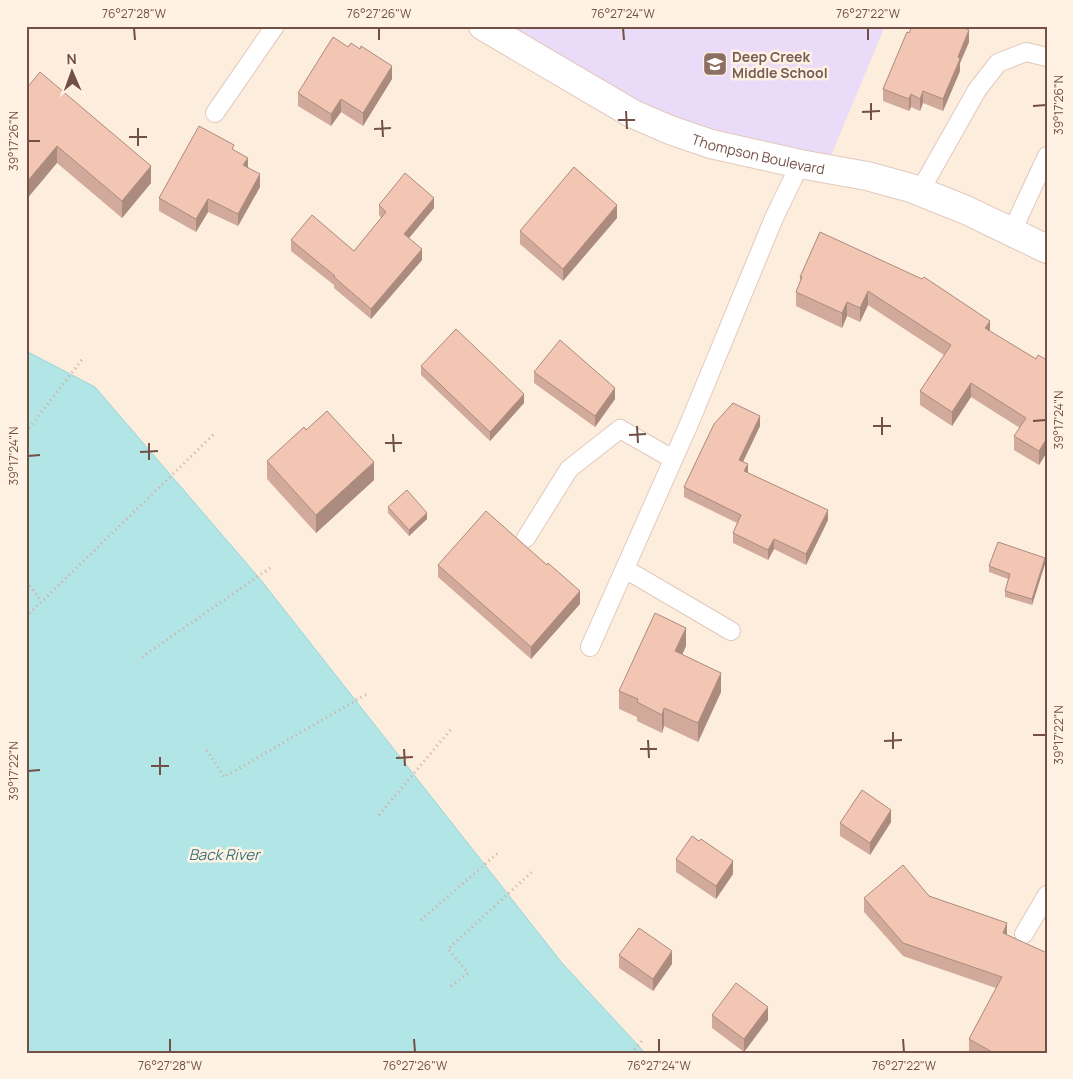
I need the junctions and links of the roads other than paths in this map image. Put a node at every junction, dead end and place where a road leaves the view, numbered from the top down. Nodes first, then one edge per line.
1 (275, 26) edge
2 (483, 26) edge
3 (1047, 57) edge
4 (215, 113) dead end
5 (1047, 156) edge
6 (800, 164) junction
7 (920, 191) junction
8 (1012, 231) junction
9 (1047, 249) edge
10 (673, 459) junction
11 (526, 538) dead end
12 (625, 569) junction
13 (731, 631) dead end
14 (590, 647) dead end
15 (1047, 895) edge
16 (1024, 934) dead end

1 - 4 lane
2 - 6 street, Thompson Boulevard
3 - 7 lane
5 - 8 lane
6 - 7 street, Thompson Boulevard
6 - 10 lane
7 - 8 street, Thompson Boulevard
8 - 9 street, Thompson Boulevard
10 - 11 lane
10 - 12 lane
12 - 13 lane
12 - 14 lane
15 - 16 lane

